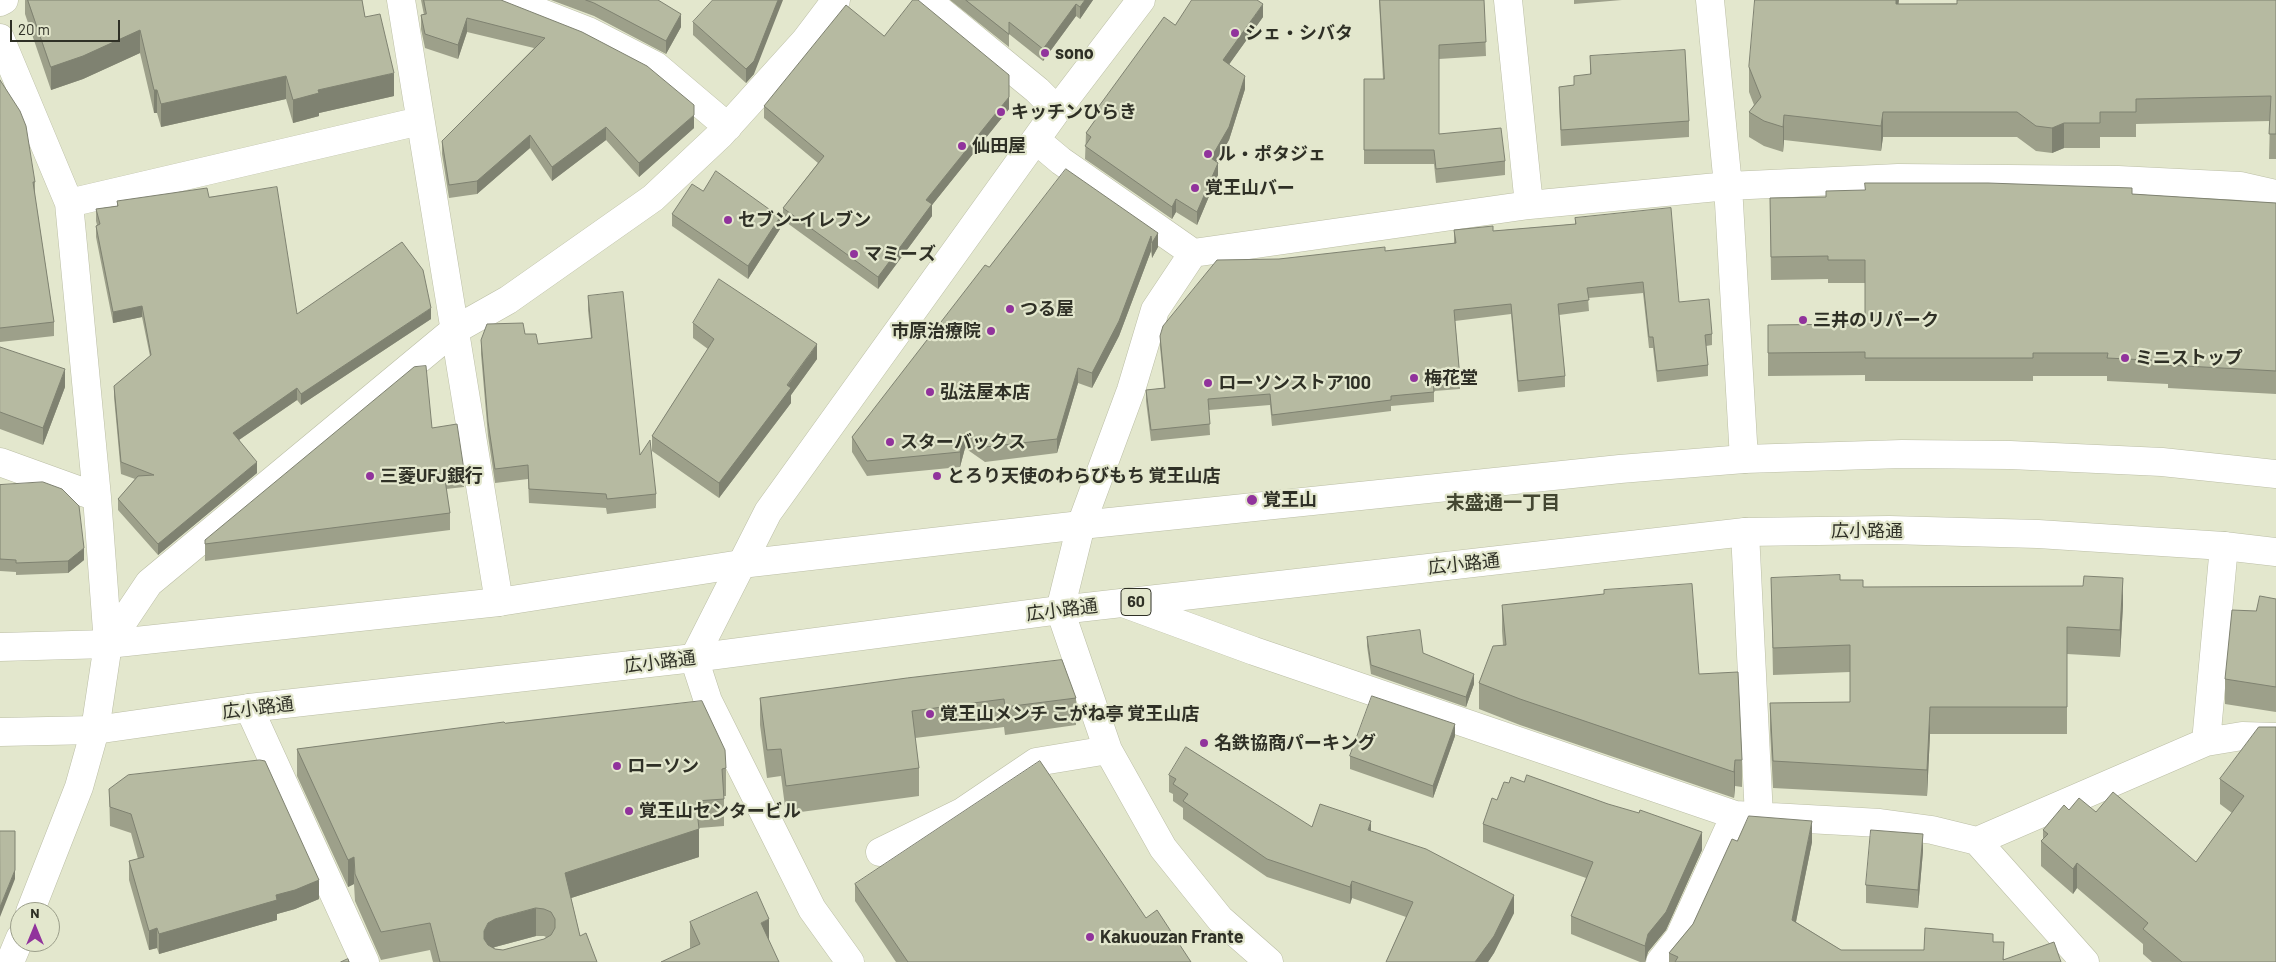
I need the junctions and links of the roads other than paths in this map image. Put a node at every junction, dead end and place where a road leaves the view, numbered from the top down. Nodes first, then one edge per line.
1 (4, 0) edge
2 (401, 0) edge
3 (508, 0) edge
4 (836, 0) edge
5 (927, 0) edge
6 (1141, 0) edge
7 (1508, 0) edge
8 (1710, 0) edge
9 (0, 2) edge
10 (0, 38) edge
11 (1057, 110) junction
12 (420, 121) junction
13 (728, 127) junction
14 (1036, 140) junction
15 (1728, 186) junction
16 (2276, 194) edge
17 (69, 203) junction
18 (1529, 204) junction
19 (1193, 253) junction
20 (453, 331) junction
21 (1744, 459) junction
22 (0, 462) edge
23 (2276, 474) edge
24 (97, 496) junction
25 (1081, 525) junction
26 (1745, 532) junction
27 (2224, 546) junction
28 (2276, 552) edge
29 (741, 564) junction
30 (498, 602) junction
31 (1123, 603) junction
32 (1060, 610) junction
33 (108, 644) junction
34 (0, 647) edge
35 (694, 658) junction
36 (249, 708) junction
37 (95, 730) junction
38 (0, 732) edge
39 (2276, 737) edge
40 (2206, 742) junction
41 (1108, 750) junction
42 (1747, 816) junction
43 (1977, 841) junction
44 (880, 852) dead end
45 (34, 902) edge
46 (365, 962) edge
47 (850, 962) edge
48 (1269, 962) edge
49 (1660, 962) edge
50 (2085, 962) edge

1 - 9 street
2 - 12 street
3 - 13 street
4 - 13 street
5 - 11 street
6 - 11 street
7 - 18 street
8 - 15 street
10 - 17 street
11 - 14 street
12 - 17 street
12 - 20 street
13 - 20 street
14 - 19 street
14 - 29 street
15 - 16 street
15 - 18 street
15 - 21 street
17 - 24 street
18 - 19 street
19 - 25 street
20 - 30 street
20 - 33 street
21 - 23 street
21 - 25 street
22 - 24 street
24 - 33 street
25 - 29 street
25 - 32 street
26 - 27 street, 広小路通 / 60
26 - 31 street, 広小路通 / 60
26 - 42 street
27 - 28 street, 広小路通 / 60
27 - 40 street
29 - 30 street
29 - 35 street
30 - 33 street
31 - 32 street, 広小路通 / 60
31 - 42 street
32 - 35 street, 広小路通 / 60
32 - 41 street
33 - 34 street
33 - 37 street
35 - 36 street, 広小路通 / 60
35 - 47 street
36 - 37 street, 広小路通 / 60
36 - 46 street
37 - 38 street, 広小路通 / 60
37 - 45 street
39 - 40 street
40 - 43 street
41 - 44 street
41 - 48 street
42 - 43 street
42 - 49 street
43 - 50 street

